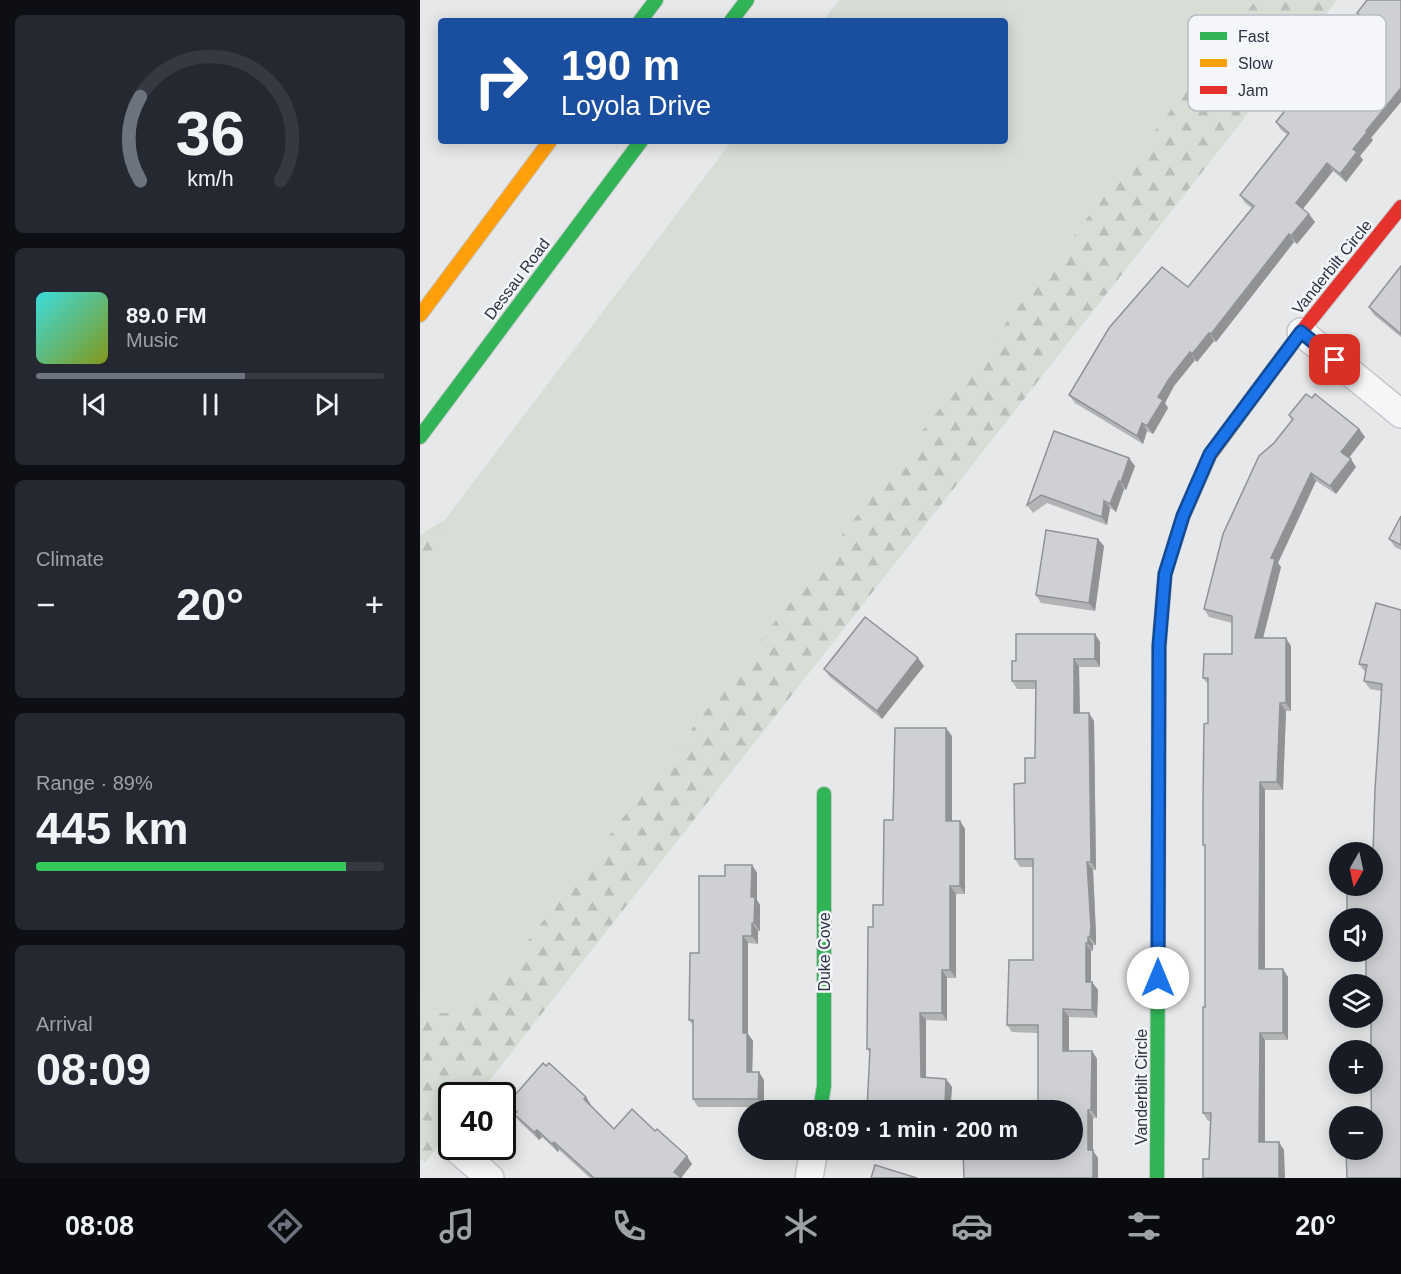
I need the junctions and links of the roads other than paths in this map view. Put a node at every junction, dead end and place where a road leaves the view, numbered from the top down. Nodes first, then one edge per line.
1 (656, 0) edge
2 (747, 0) edge
3 (642, 18) edge
4 (733, 18) edge
5 (548, 144) edge
6 (639, 144) edge
7 (1401, 207) edge
8 (420, 315) edge
9 (1301, 332) junction
10 (1401, 414) edge
11 (420, 437) edge
12 (824, 794) dead end
13 (822, 1100) edge
14 (469, 1160) edge
15 (812, 1160) edge
16 (490, 1178) edge
17 (809, 1178) edge
18 (1157, 1178) edge

1 - 3 street
2 - 4 street
5 - 8 street
6 - 11 street, Dessau Road
7 - 9 street, Vanderbilt Circle
9 - 10 street
9 - 18 street, Vanderbilt Circle
12 - 13 street, Duke Cove
14 - 16 street
15 - 17 street

